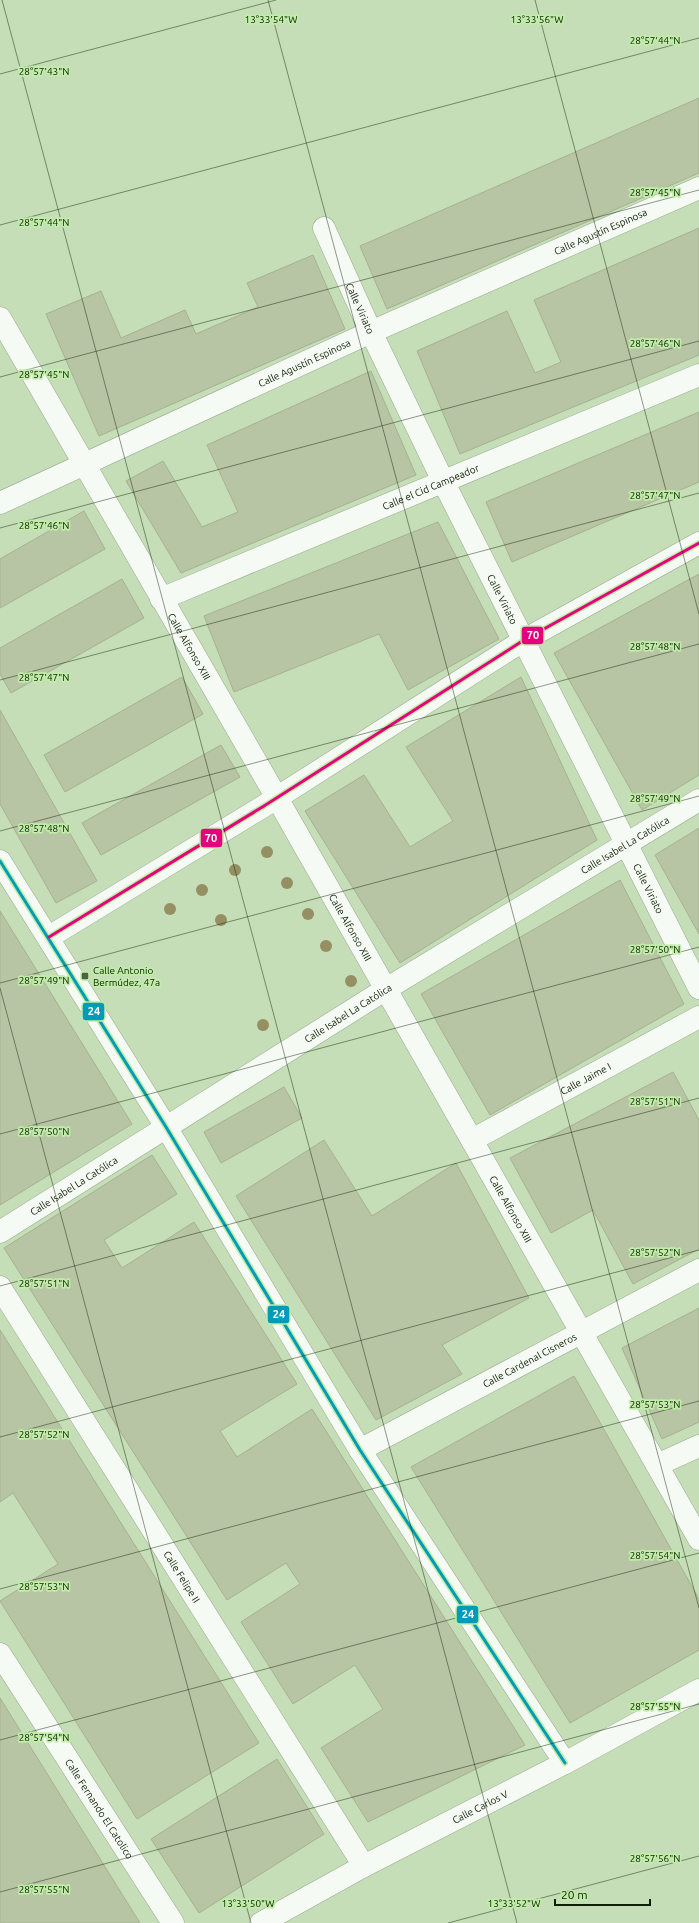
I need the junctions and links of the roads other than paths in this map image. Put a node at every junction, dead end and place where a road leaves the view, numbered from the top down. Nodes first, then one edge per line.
1 (699, 188) edge
2 (324, 228) dead end
3 (0, 318) edge
4 (371, 332) junction
5 (699, 375) edge
6 (84, 465) junction
7 (443, 481) junction
8 (0, 503) edge
9 (699, 543) edge
10 (162, 599) junction
11 (524, 640) junction
12 (277, 798) junction
13 (699, 800) edge
14 (626, 844) junction
15 (0, 861) edge
16 (49, 937) junction
17 (699, 988) edge
18 (386, 989) junction
19 (699, 1017) edge
20 (166, 1127) junction
21 (472, 1140) junction
22 (0, 1232) edge
23 (699, 1270) edge
24 (0, 1287) edge
25 (582, 1332) junction
26 (699, 1446) edge
27 (360, 1450) junction
28 (657, 1465) junction
29 (699, 1539) edge
30 (0, 1654) edge
31 (699, 1690) edge
32 (564, 1763) junction
33 (364, 1866) junction
34 (173, 1923) edge
35 (261, 1923) edge

1 - 4 street, Calle Agustín Espinosa
2 - 4 street, Calle Viriato
3 - 6 street, Calle Alfonso XIII
4 - 6 street, Calle Agustín Espinosa
4 - 7 street, Calle Viriato
5 - 7 street, Calle el Cid Campeador
6 - 8 street, Calle Agustín Espinosa
6 - 10 street, Calle Alfonso XIII
7 - 10 street, Calle el Cid Campeador
7 - 11 street, Calle Viriato
9 - 11 street
10 - 12 street, Calle Alfonso XIII
11 - 12 street
11 - 14 street, Calle Viriato
12 - 16 street
12 - 18 street, Calle Alfonso XIII
13 - 14 street, Calle Isabel La Católica
14 - 17 street, Calle Viriato
14 - 18 street, Calle Isabel La Católica
15 - 16 street
16 - 20 street
18 - 20 street, Calle Isabel La Católica
18 - 21 street, Calle Alfonso XIII
19 - 21 street, Calle Jaime I
20 - 22 street, Calle Isabel La Católica
20 - 27 street
21 - 25 street, Calle Alfonso XIII
23 - 25 street, Calle Cardenal Cisneros
24 - 33 street, Calle Felipe II
25 - 27 street, Calle Cardenal Cisneros
25 - 28 street, Calle Alfonso XIII
26 - 28 street
27 - 32 street
28 - 29 street, Calle Alfonso XIII
30 - 34 street, Calle Fernando El Catolico
31 - 32 street, Calle Carlos V
32 - 33 street, Calle Carlos V
33 - 35 street, Calle Carlos V

